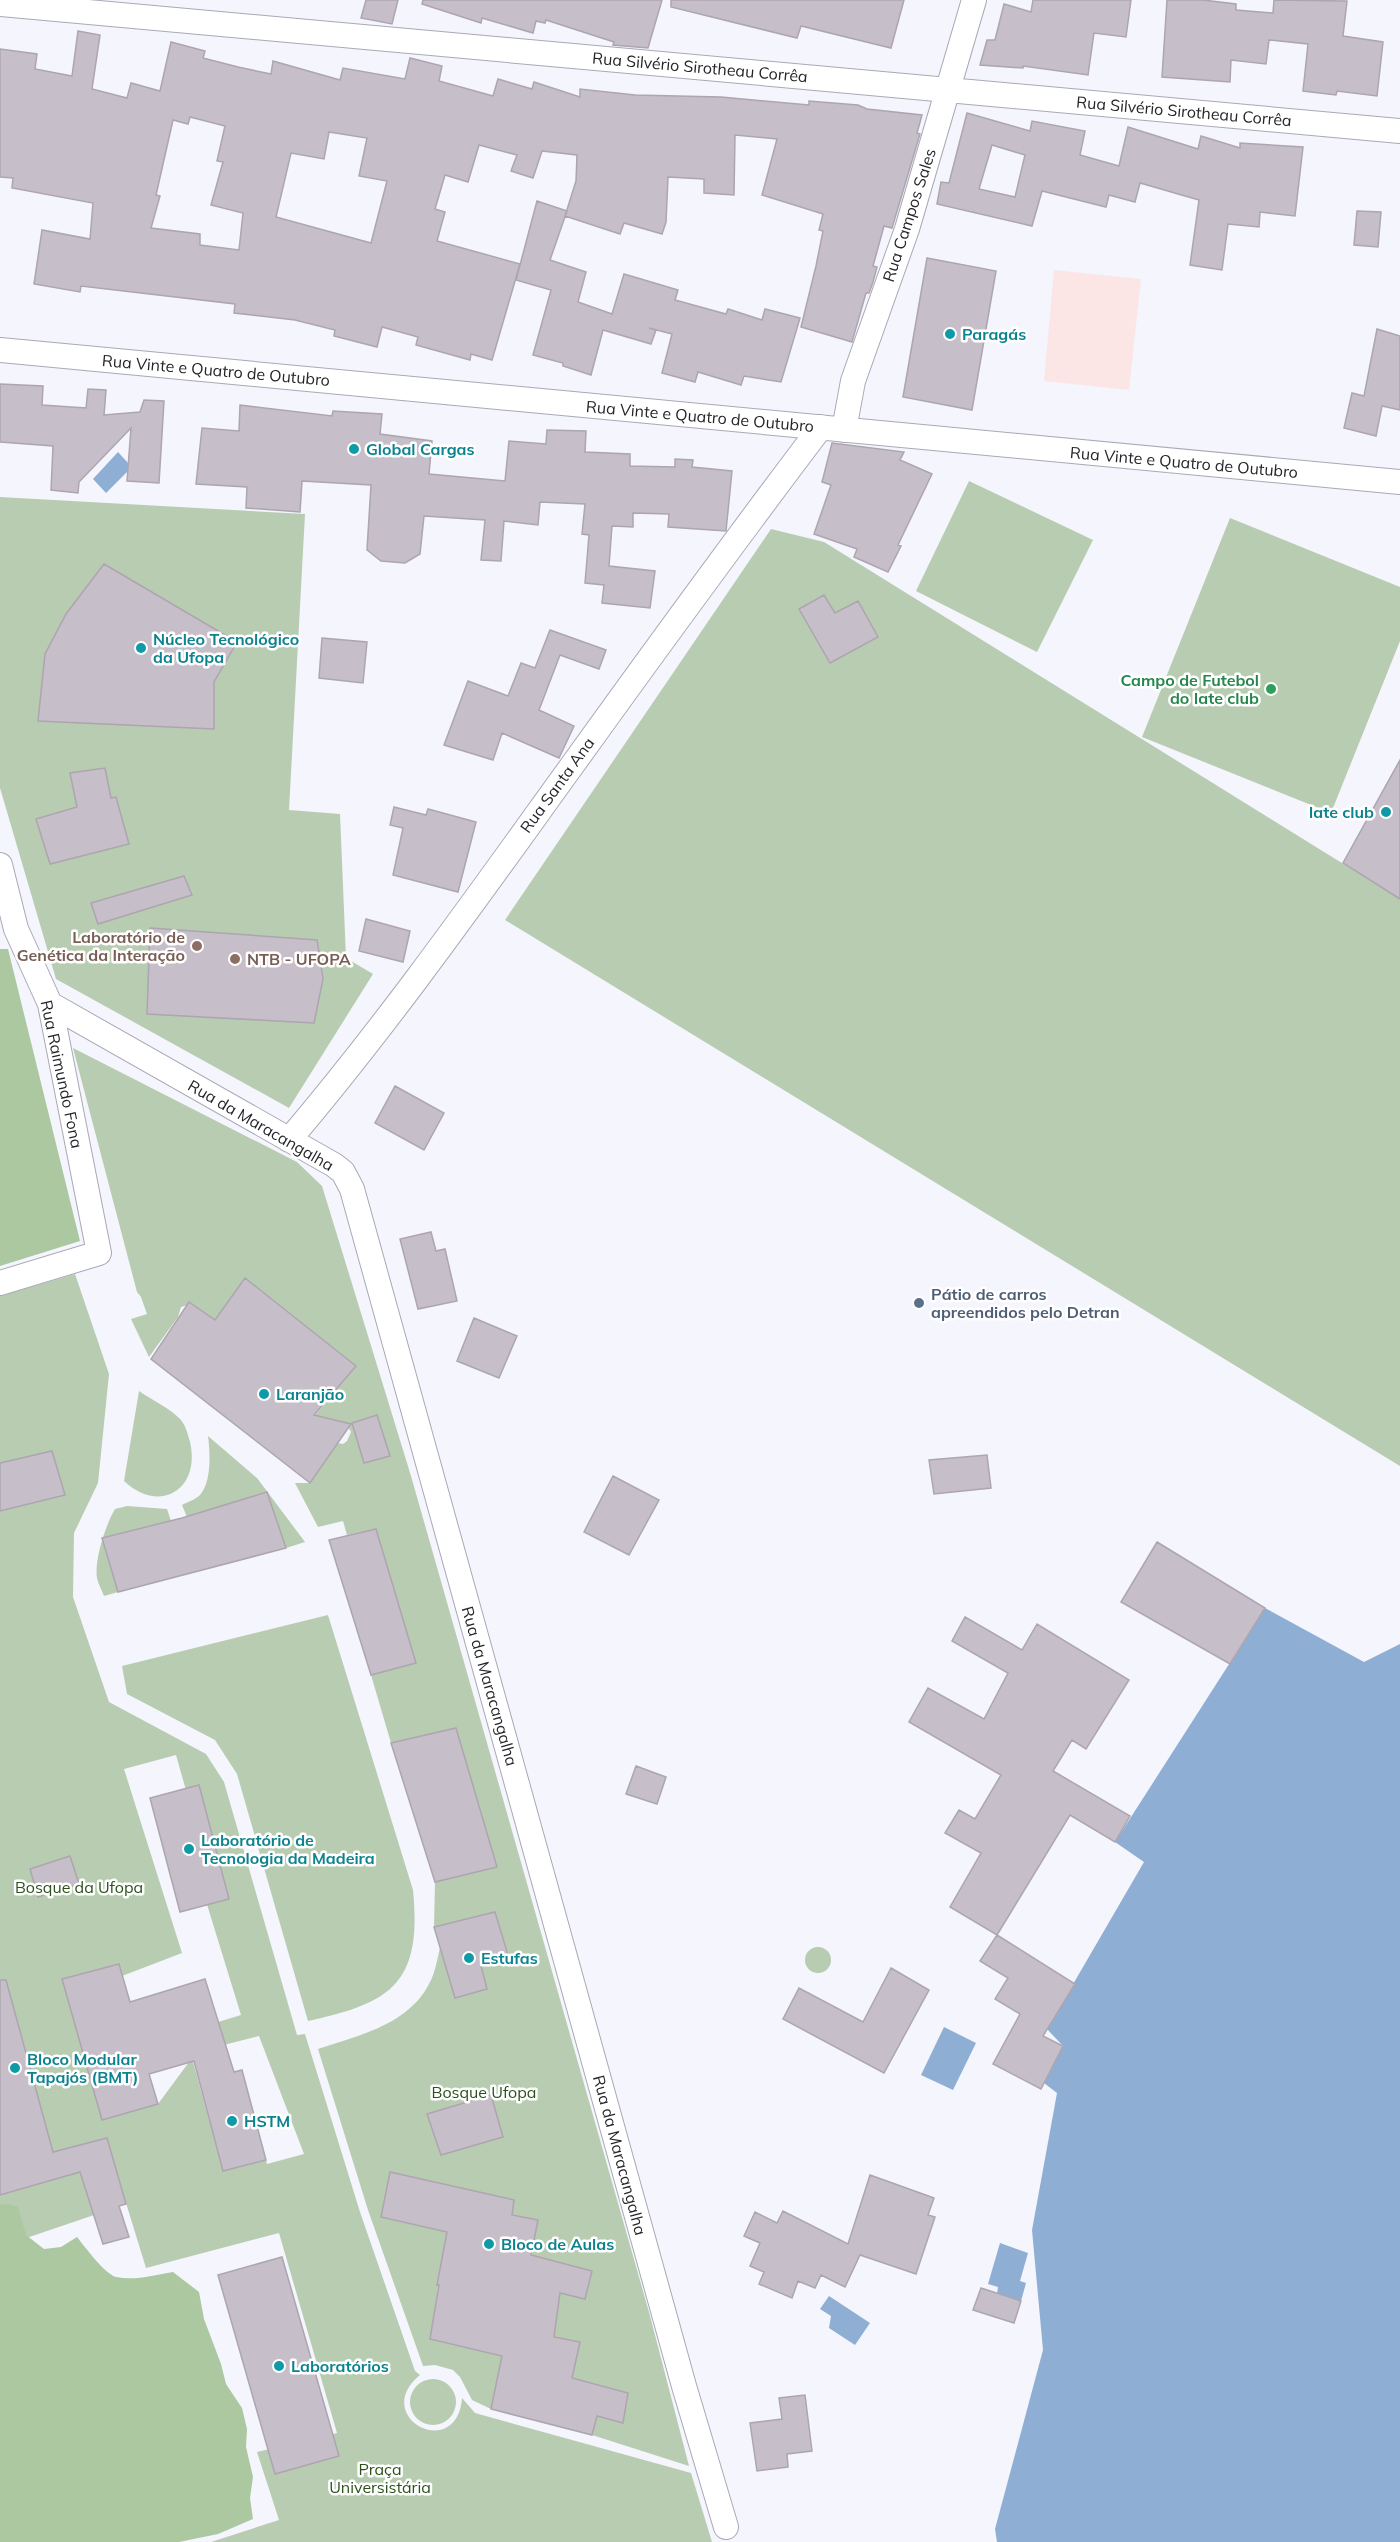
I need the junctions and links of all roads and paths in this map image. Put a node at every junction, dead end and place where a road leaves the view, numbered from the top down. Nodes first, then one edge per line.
1 (974, 0) edge
2 (0, 4) edge
3 (947, 89) junction
4 (1400, 131) edge
5 (0, 350) edge
6 (832, 429) junction
7 (1400, 482) edge
8 (0, 865) edge
9 (8, 928) edge
10 (50, 1004) junction
11 (289, 1140) junction
12 (0, 1283) edge
13 (726, 2527) dead end

1 - 3 street, Rua Campos Sales
2 - 3 street, Rua Silvério Sirotheau Corrêa
3 - 4 street, Rua Silvério Sirotheau Corrêa
3 - 6 street, Rua Campos Sales
5 - 6 street, Rua Vinte e Quatro de Outubro
6 - 7 street, Rua Vinte e Quatro de Outubro
6 - 11 street, Rua Santa Ana
8 - 9 street, Rua Raimundo Fona
9 - 10 street, Rua Raimundo Fona
10 - 11 street, Rua da Maracangalha
10 - 12 street, Rua Raimundo Fona
11 - 13 street, Rua da Maracangalha

